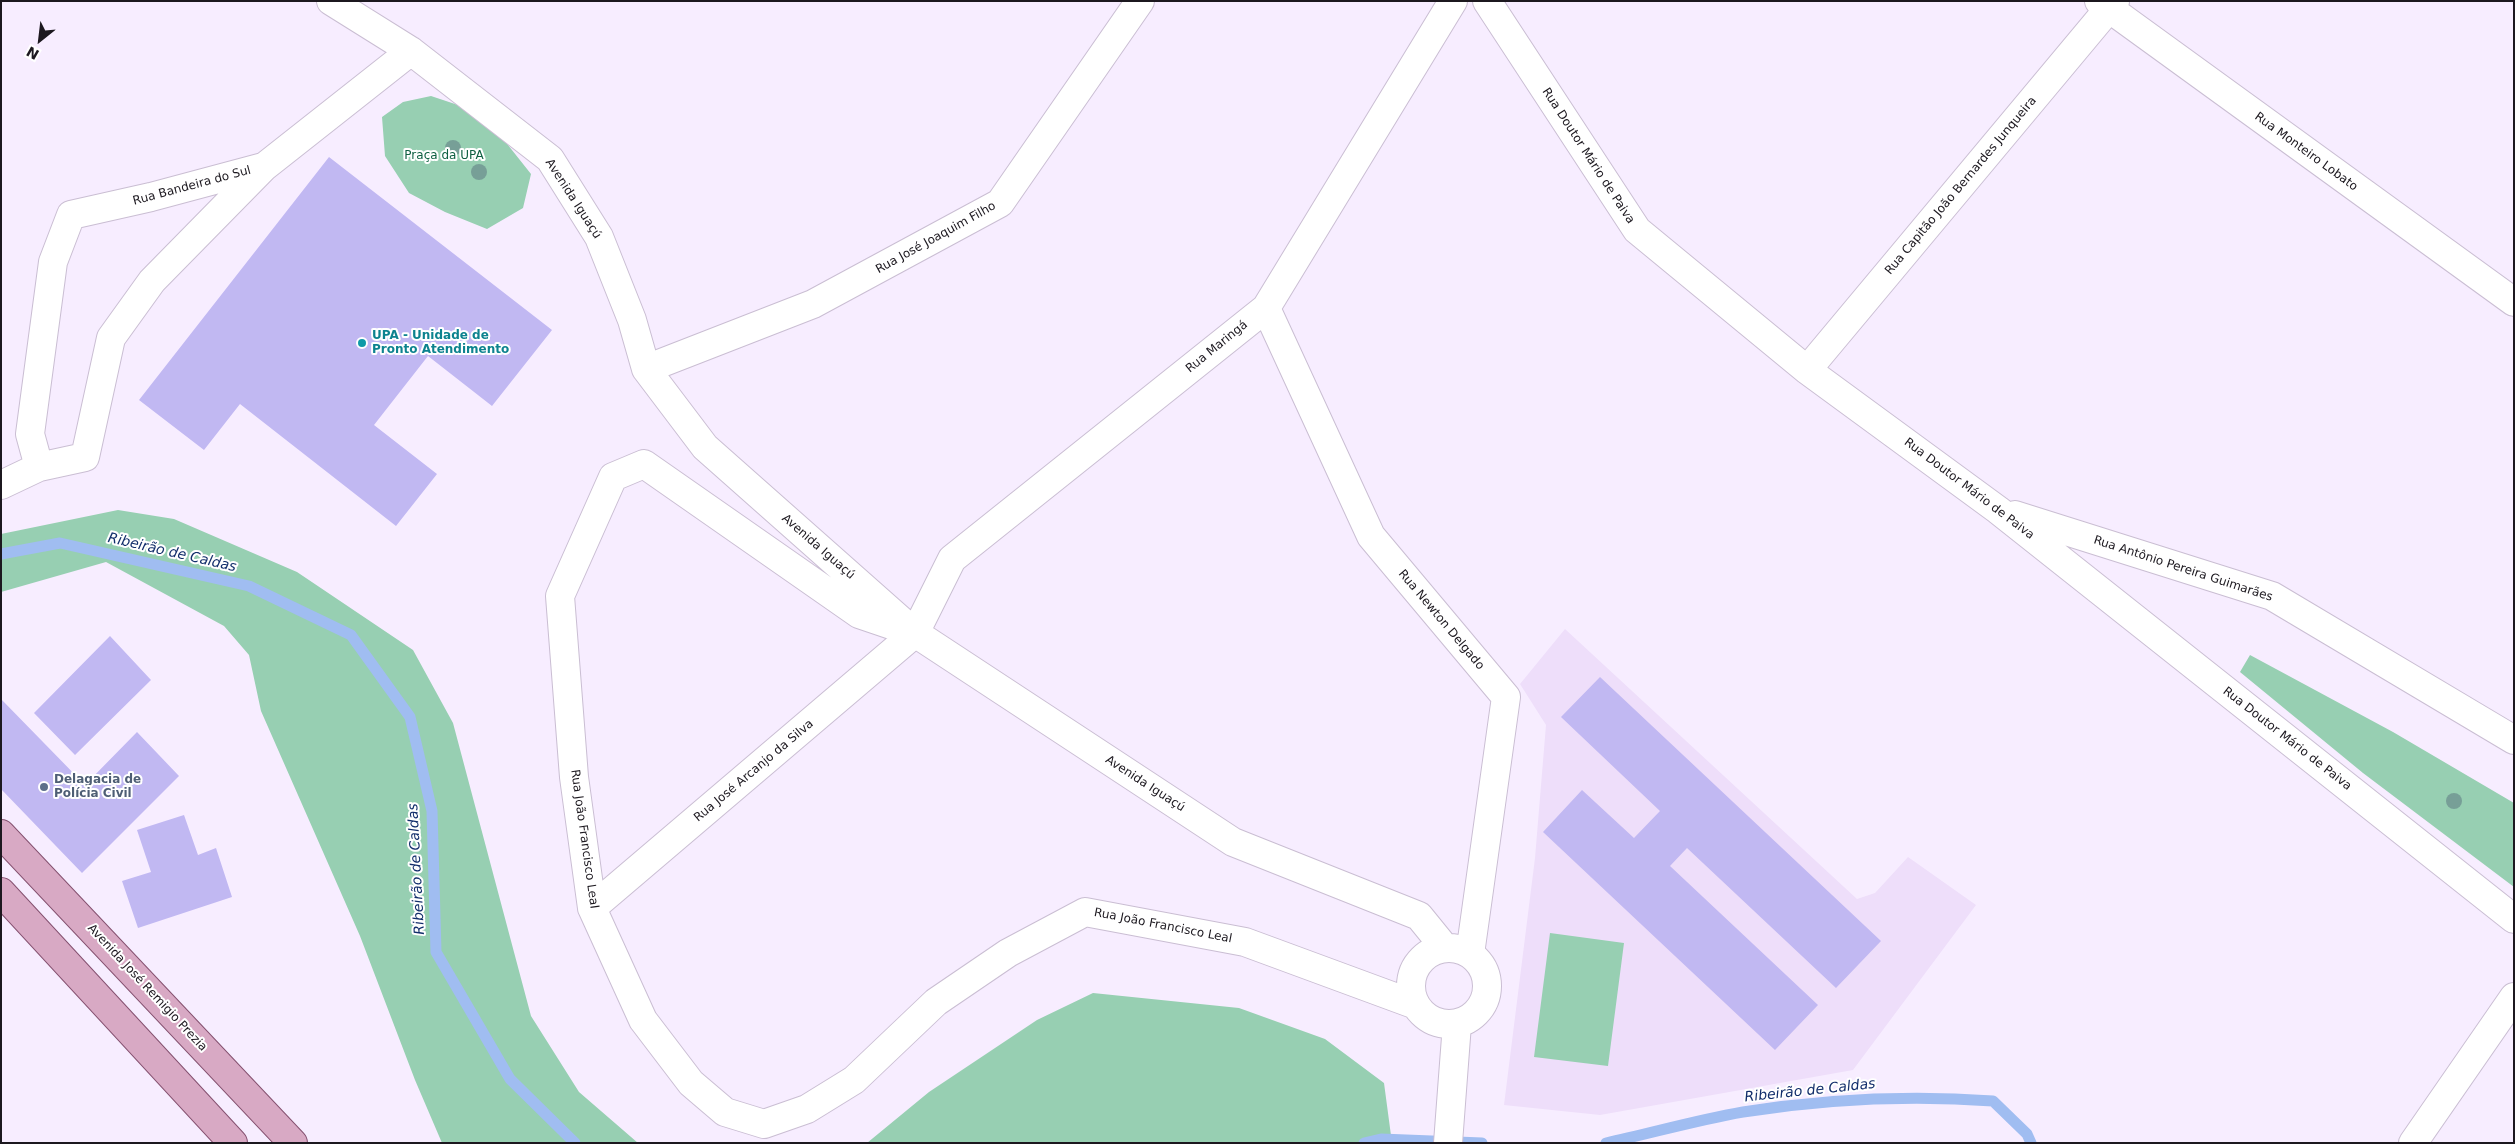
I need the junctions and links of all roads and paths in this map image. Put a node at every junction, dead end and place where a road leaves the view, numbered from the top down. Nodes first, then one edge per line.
1 (331, 1) edge
2 (1140, 1) edge
3 (1453, 1) edge
4 (1487, 1) edge
5 (2108, 4) edge
6 (411, 51) junction
7 (264, 167) junction
8 (2514, 302) edge
9 (1266, 308) junction
10 (646, 369) junction
11 (1807, 370) junction
12 (39, 467) junction
13 (1, 485) edge
14 (1998, 510) junction
15 (915, 633) junction
16 (2514, 740) edge
17 (1, 834) edge
18 (1, 892) edge
19 (592, 908) junction
20 (2514, 919) edge
21 (1457, 951) junction
22 (2514, 997) edge
23 (1416, 1005) junction
24 (1457, 1024) junction
25 (233, 1143) edge
26 (294, 1143) edge
27 (1448, 1143) edge
28 (2413, 1143) edge

1 - 6 street, Avenida Iguaçú
2 - 10 street, Rua José Joaquim Filho
3 - 9 street, Rua Maringá
4 - 11 street, Rua Doutor Mário de Paiva
5 - 8 street, Rua Monteiro Lobato
5 - 11 street, Rua Capitão João Bernardes Junqueira
6 - 7 street
6 - 10 street, Avenida Iguaçú
7 - 12 street, Rua Bandeira do Sul
7 - 12 street, Rua Bandeira do Sul
9 - 15 street, Rua Maringá
9 - 21 street, Rua Newton Delgado
10 - 15 street, Avenida Iguaçú
11 - 14 street, Rua Doutor Mário de Paiva
12 - 13 street, Rua Bandeira do Sul
14 - 16 street, Rua Antônio Pereira Guimarães
14 - 20 street, Rua Doutor Mário de Paiva
15 - 19 street, Rua José Arcanjo da Silva
15 - 19 street, Rua João Francisco Leal
15 - 21 street, Avenida Iguaçú
17 - 26 main road, Avenida José Remigio Prezia
18 - 25 main road
19 - 23 street, Rua João Francisco Leal
21 - 23 street
21 - 24 street
22 - 28 street
23 - 24 street
24 - 27 street

